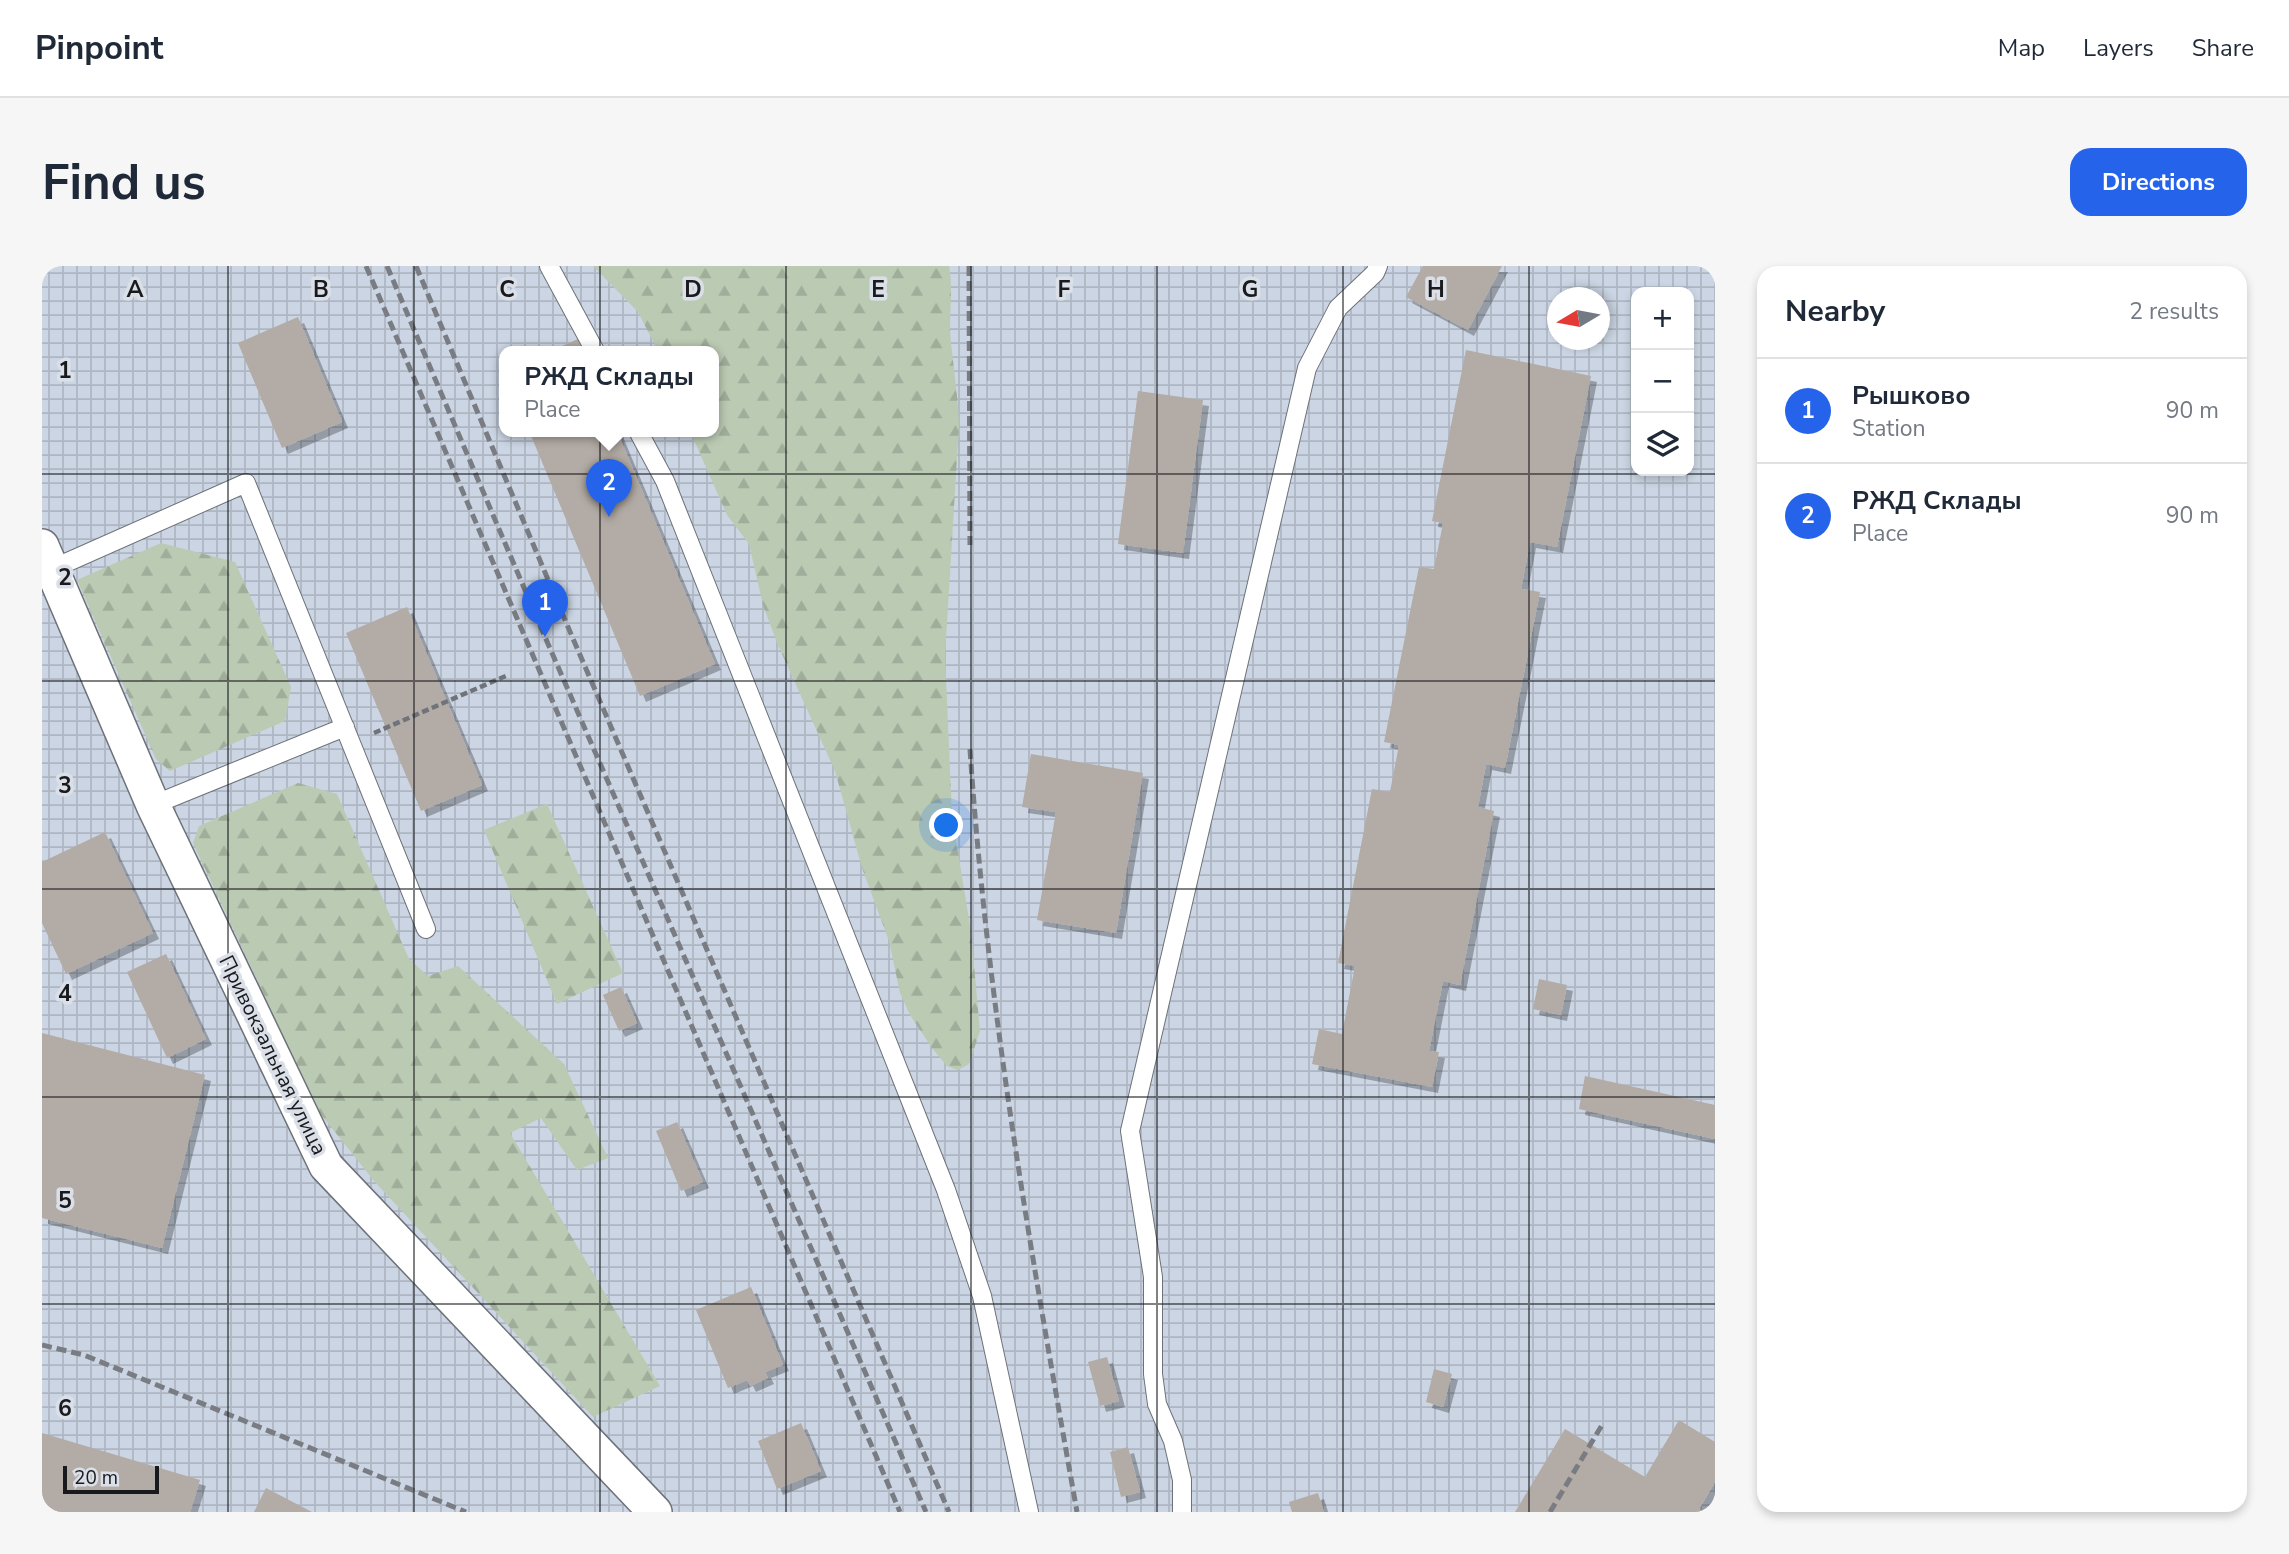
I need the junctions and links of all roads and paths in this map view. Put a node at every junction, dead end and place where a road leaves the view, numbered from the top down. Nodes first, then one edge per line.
1 (549, 266) edge
2 (1378, 266) edge
3 (592, 346) edge
4 (641, 437) edge
5 (47, 558) edge
6 (508, 676) dead end
7 (348, 735) junction
8 (153, 805) junction
9 (426, 929) dead end
10 (655, 1512) edge
11 (1029, 1512) edge
12 (1182, 1512) edge

1 - 3 lane
2 - 12 lane
4 - 11 lane
5 - 7 lane
5 - 8 street, Привокзальная улица
6 - 7 path
7 - 8 lane
7 - 9 lane
8 - 10 street, Привокзальная улица

